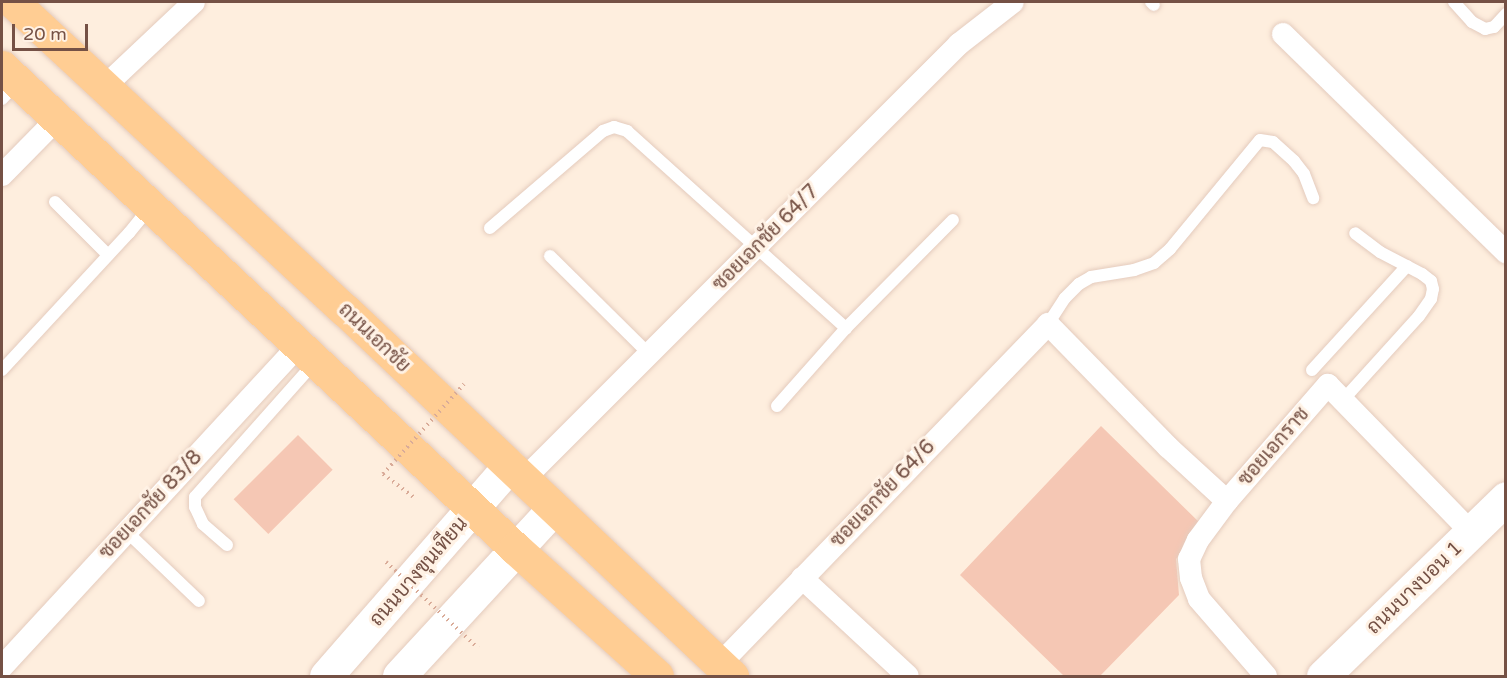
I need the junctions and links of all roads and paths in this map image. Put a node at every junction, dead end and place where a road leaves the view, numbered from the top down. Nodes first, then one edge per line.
1 (13, 2) edge
2 (194, 2) edge
3 (1013, 2) edge
4 (1454, 2) edge
5 (1506, 14) edge
6 (1283, 34) dead end
7 (7, 83) edge
8 (105, 86) junction
9 (58, 118) junction
10 (2, 175) edge
11 (1313, 198) dead end
12 (55, 202) dead end
13 (152, 205) junction
14 (953, 220) dead end
15 (490, 228) dead end
16 (1355, 233) dead end
17 (757, 246) junction
18 (1506, 252) edge
19 (108, 255) junction
20 (550, 256) dead end
21 (1407, 266) junction
22 (1048, 324) junction
23 (846, 328) junction
24 (308, 352) junction
25 (649, 354) junction
26 (4, 362) edge
27 (1312, 370) dead end
28 (464, 384) dead end
29 (1343, 400) junction
30 (777, 406) dead end
31 (516, 473) junction
32 (415, 498) dead end
33 (1506, 498) edge
34 (1227, 501) junction
35 (474, 509) junction
36 (553, 509) junction
37 (126, 531) junction
38 (1472, 533) junction
39 (227, 545) dead end
40 (515, 548) junction
41 (386, 562) dead end
42 (802, 578) junction
43 (199, 601) dead end
44 (478, 648) dead end
45 (2, 667) edge
46 (726, 671) edge
47 (651, 675) edge
48 (326, 676) edge
49 (399, 676) edge
50 (908, 676) edge
51 (1266, 676) edge
52 (1323, 676) edge

1 - 8 main road, ถนนเอกชัย
2 - 8 street
3 - 17 street, ซอยเอกชัย 64/7
4 - 5 lane
6 - 18 street
7 - 9 main road
8 - 31 main road, ถนนเอกชัย
9 - 10 street
9 - 13 main road
11 - 22 lane
12 - 19 lane
13 - 19 lane
13 - 24 main road
14 - 23 lane
15 - 17 lane
16 - 21 lane
17 - 23 lane
17 - 25 street, ซอยเอกชัย 64/7
19 - 26 lane
20 - 25 lane
21 - 27 lane
21 - 29 lane
22 - 34 street, ซอยเอกราช
22 - 42 street, ซอยเอกชัย 64/6
23 - 30 lane
24 - 35 main road
24 - 37 street, ซอยเอกชัย 83/8
24 - 39 lane
25 - 31 street, ซอยเอกชัย 64/7
28 - 32 path, bridge
29 - 34 street, ซอยเอกราช
29 - 38 street, ซอยเอกราช
31 - 35 main road, ถนนบางขุนเทียน
31 - 36 main road, ถนนเอกชัย
33 - 38 main road, ถนนบางบอน 1
34 - 51 street
35 - 40 main road
35 - 48 main road, ถนนบางขุนเทียน
36 - 40 main road
36 - 46 main road, ถนนเอกชัย
37 - 43 lane
37 - 45 street, ซอยเอกชัย 83/8
38 - 52 main road, ถนนบางบอน 1
40 - 47 main road
40 - 49 main road
41 - 44 path, bridge
42 - 46 street, ซอยเอกชัย 64/6
42 - 50 street

